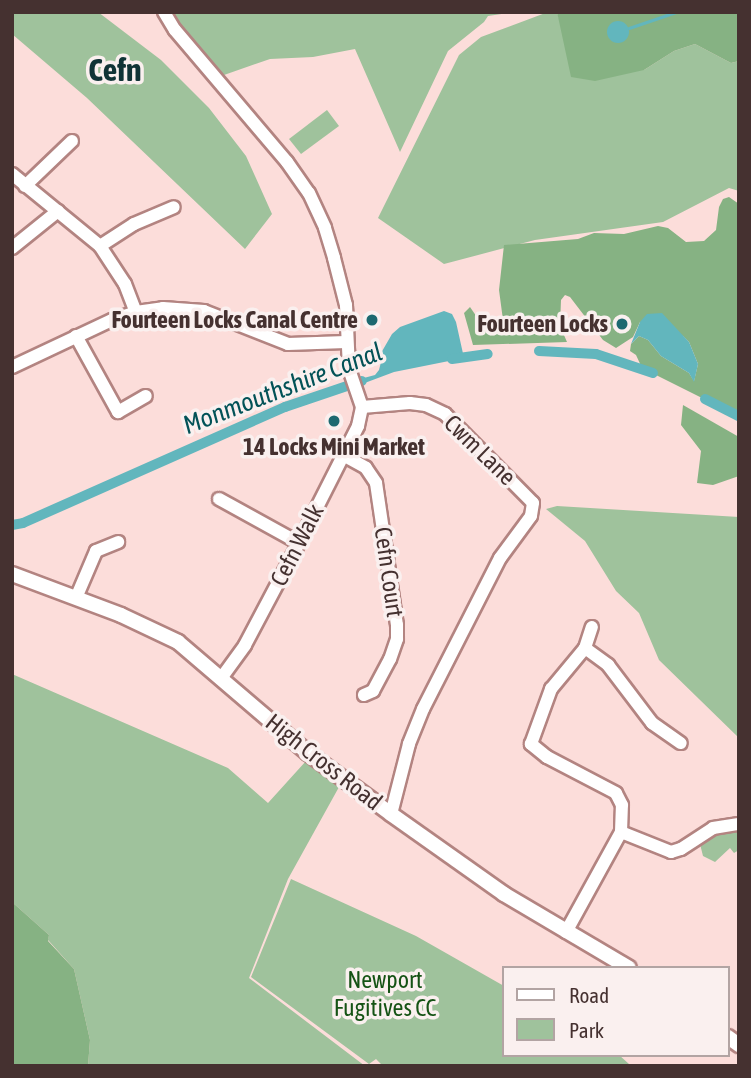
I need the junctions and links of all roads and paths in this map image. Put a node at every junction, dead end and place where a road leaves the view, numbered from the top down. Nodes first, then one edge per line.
1 (164, 12) edge
2 (72, 141) dead end
3 (12, 174) edge
4 (25, 186) junction
5 (174, 207) dead end
6 (58, 211) junction
7 (100, 246) junction
8 (12, 248) edge
9 (136, 312) junction
10 (75, 336) junction
11 (346, 342) junction
12 (12, 367) edge
13 (146, 396) dead end
14 (362, 407) junction
15 (343, 455) junction
16 (219, 499) dead end
17 (118, 542) dead end
18 (299, 543) junction
19 (12, 575) edge
20 (76, 598) junction
21 (592, 627) dead end
22 (585, 648) junction
23 (222, 677) junction
24 (364, 695) dead end
25 (681, 743) dead end
26 (391, 814) junction
27 (739, 824) edge
28 (621, 832) junction
29 (566, 932) junction
30 (626, 966) edge

1 - 11 street
2 - 4 street
3 - 4 street
4 - 6 street
5 - 7 street
6 - 7 street
6 - 8 street
7 - 9 street
9 - 10 street
9 - 11 street
10 - 12 street
10 - 13 street
11 - 14 street
14 - 15 street, Cefn Walk
14 - 26 street, Cwm Lane
15 - 18 street, Cefn Walk
15 - 24 street, Cefn Court
16 - 18 street
17 - 20 street
18 - 23 street, Cefn Walk
19 - 20 main road, High Cross Road
20 - 23 main road, High Cross Road
21 - 22 street
22 - 25 street
22 - 28 street
23 - 26 main road, High Cross Road
26 - 29 main road, High Cross Road
27 - 28 street
28 - 29 street
29 - 30 main road, High Cross Road

